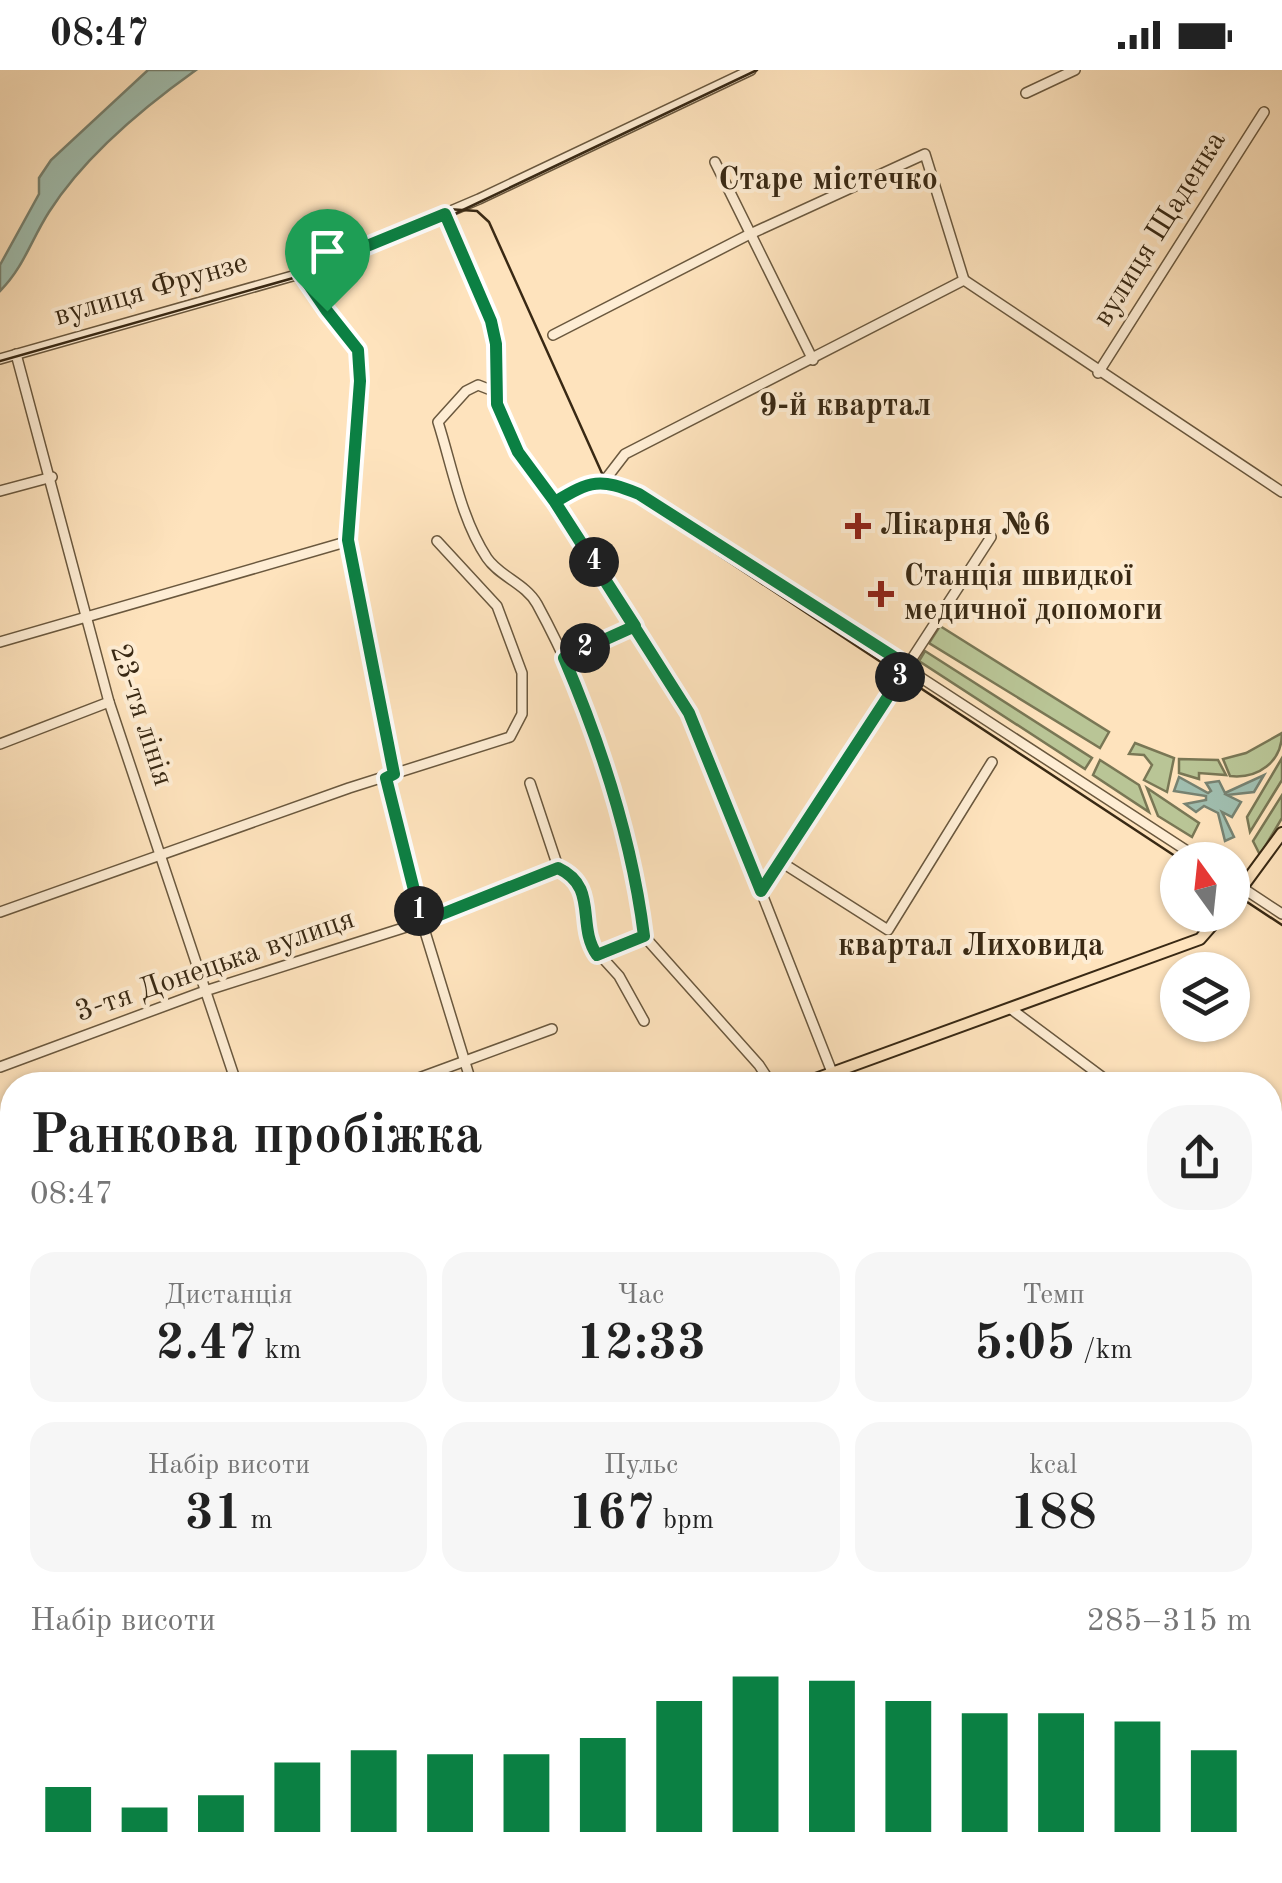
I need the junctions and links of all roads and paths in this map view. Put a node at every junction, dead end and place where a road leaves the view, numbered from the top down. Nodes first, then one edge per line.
1 (752, 70) edge
2 (1075, 70) edge
3 (1026, 93) dead end
4 (1264, 112) dead end
5 (715, 162) dead end
6 (445, 214) junction
7 (748, 235) junction
8 (301, 273) junction
9 (964, 280) junction
10 (554, 335) dead end
11 (16, 354) junction
12 (0, 359) edge
13 (813, 360) junction
14 (1098, 372) junction
15 (496, 392) junction
16 (52, 477) junction
17 (606, 480) junction
18 (0, 491) edge
19 (1282, 492) edge
20 (555, 502) junction
21 (990, 537) dead end
22 (348, 540) junction
23 (438, 540) dead end
24 (85, 618) junction
25 (635, 626) junction
26 (0, 642) edge
27 (564, 658) junction
28 (908, 666) junction
29 (109, 702) junction
30 (0, 744) edge
31 (992, 762) dead end
32 (390, 776) junction
33 (530, 783) dead end
34 (1282, 834) edge
35 (1174, 842) edge
36 (161, 854) junction
37 (781, 862) junction
38 (558, 868) junction
39 (1250, 879) edge
40 (761, 891) junction
41 (1250, 892) edge
42 (0, 912) edge
43 (1282, 914) edge
44 (422, 922) junction
45 (1206, 932) edge
46 (644, 936) junction
47 (597, 955) junction
48 (205, 991) junction
49 (1011, 1009) junction
50 (644, 1021) dead end
51 (552, 1029) dead end
52 (464, 1062) junction
53 (0, 1067) edge
54 (233, 1072) edge
55 (436, 1072) edge
56 (467, 1072) edge
57 (764, 1072) edge
58 (832, 1072) edge
59 (835, 1072) edge
60 (1096, 1072) edge

1 - 6 street, вулиця Фрунзе
2 - 3 street
4 - 14 street, вулиця Щаденка
5 - 7 street
6 - 8 street, вулиця Фрунзе
6 - 15 street
7 - 9 street
7 - 10 street
7 - 13 street
8 - 11 street, вулиця Фрунзе
8 - 22 street
9 - 13 street
9 - 14 street
11 - 12 street, вулиця Фрунзе
11 - 16 street, 23-тя лінія
13 - 17 street
14 - 19 street
15 - 20 street
15 - 27 street
16 - 18 street
16 - 24 street, 23-тя лінія
17 - 20 street
17 - 28 street
20 - 25 street
21 - 28 street
22 - 24 street
22 - 32 street
23 - 32 street
24 - 26 street
24 - 29 street, 23-тя лінія
25 - 27 street
25 - 40 street
27 - 46 street
28 - 35 street
28 - 37 street
29 - 30 street
29 - 36 street, 23-тя лінія
31 - 37 street
32 - 36 street
32 - 44 street
33 - 38 street
34 - 39 main road
36 - 42 street
36 - 48 street, 23-тя лінія
37 - 40 street
38 - 44 street, 3-тя Донецька вулиця
38 - 47 street
40 - 58 street
41 - 43 street
44 - 48 street, 3-тя Донецька вулиця
44 - 52 street
45 - 49 main road
46 - 47 street
46 - 57 street
47 - 50 street
48 - 53 street, 3-тя Донецька вулиця
48 - 54 street, 23-тя лінія
49 - 59 main road
49 - 60 street
51 - 52 street
52 - 55 street
52 - 56 street

